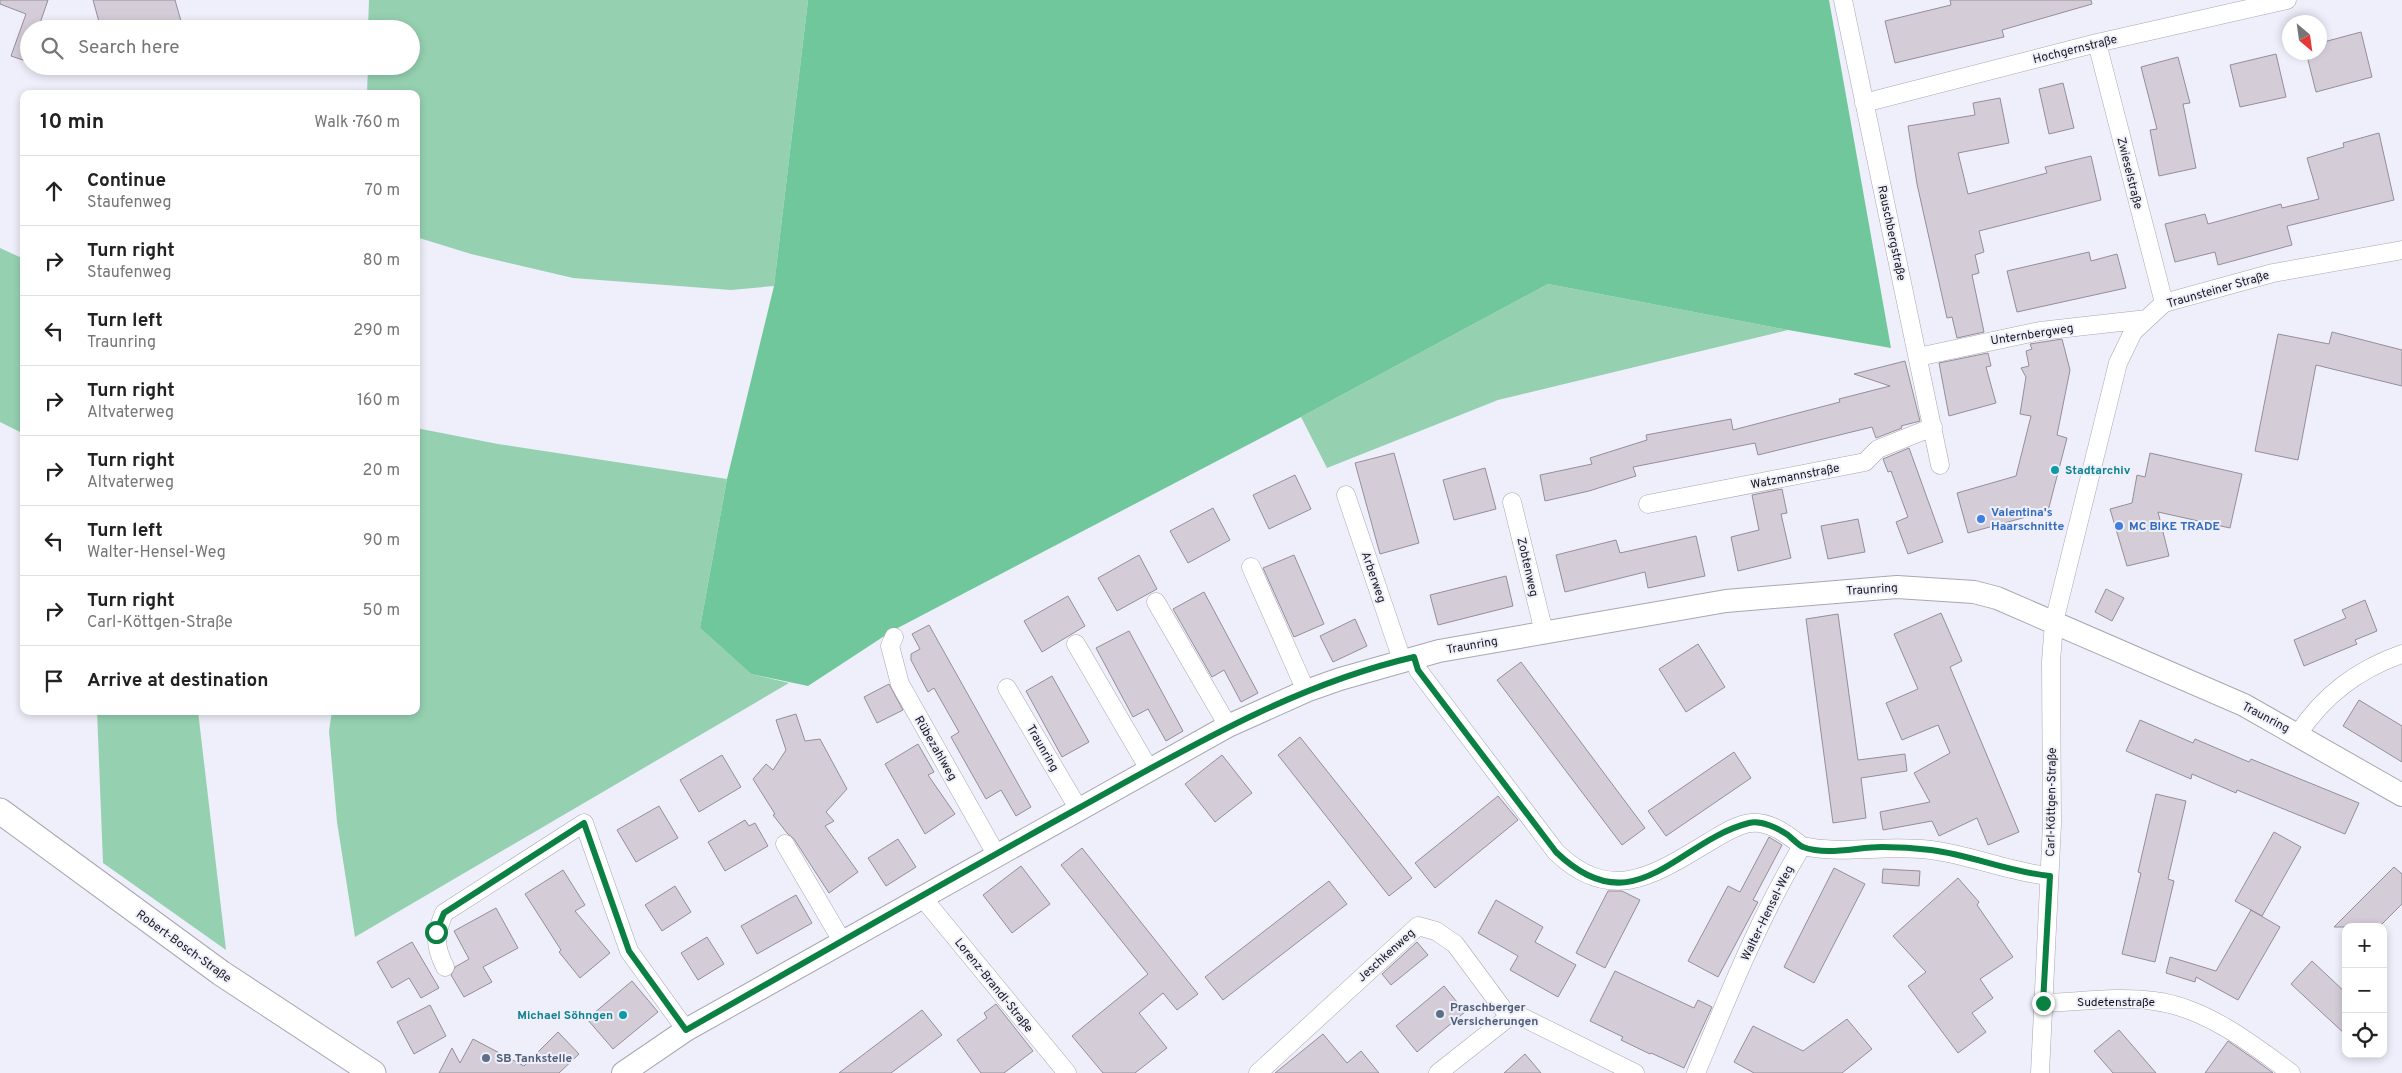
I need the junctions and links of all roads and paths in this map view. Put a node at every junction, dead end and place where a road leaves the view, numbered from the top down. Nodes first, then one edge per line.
1 (1843, 0) edge
2 (2287, 0) edge
3 (2097, 43) junction
4 (1864, 103) junction
5 (2402, 250) edge
6 (2164, 303) junction
7 (2147, 319) junction
8 (1918, 357) junction
9 (1933, 427) junction
10 (1940, 466) dead end
11 (1346, 495) dead end
12 (1512, 502) dead end
13 (1648, 504) dead end
14 (1251, 567) dead end
15 (1156, 602) dead end
16 (2054, 622) junction
17 (1544, 632) junction
18 (894, 637) dead end
19 (1076, 644) dead end
20 (2402, 654) edge
21 (1408, 659) junction
22 (1007, 688) dead end
23 (1306, 691) junction
24 (1228, 726) junction
25 (2298, 734) junction
26 (1149, 769) junction
27 (2402, 795) edge
28 (1078, 808) junction
29 (0, 811) edge
30 (785, 844) dead end
31 (1802, 846) junction
32 (996, 854) junction
33 (2050, 876) junction
34 (922, 896) junction
35 (842, 941) junction
36 (445, 967) dead end
37 (2043, 1003) junction
38 (1509, 1016) junction
39 (686, 1030) junction
40 (373, 1073) edge
41 (623, 1073) edge
42 (1067, 1073) edge
43 (1258, 1073) edge
44 (1438, 1073) edge
45 (1635, 1073) edge
46 (1696, 1073) edge
47 (2040, 1073) edge
48 (2291, 1073) edge

1 - 4 street, Rauschbergstraße
2 - 3 street, Hochgernstraße
3 - 4 street, Hochgernstraße
3 - 6 street, Zwieselstraße
4 - 8 street, Rauschbergstraße
5 - 6 street, Traunsteiner Straße
6 - 7 street, Traunsteiner Straße
7 - 8 street, Unternbergweg
7 - 16 street, Traunsteiner Straße
8 - 9 street, Rauschbergstraße
9 - 10 street, Rauschbergstraße
9 - 13 street, Watzmannstraße
11 - 21 street, Arberweg
12 - 17 street, Zobtenweg
14 - 23 street
15 - 24 street
16 - 17 street, Traunring
16 - 25 street, Traunring
16 - 33 street, Carl-Köttgen-Straße
17 - 21 street, Traunring
18 - 32 street, Rübezahlweg
19 - 26 street
20 - 25 street
21 - 23 street, Traunring
21 - 31 street, Arberweg
22 - 28 street, Traunring
23 - 24 street, Traunring
24 - 26 street, Traunring
25 - 27 street, Traunring
26 - 28 street, Traunring
28 - 32 street, Traunring
29 - 40 main road, Robert-Bosch-Straße
30 - 35 street
31 - 33 street
31 - 46 street, Walter-Hensel-Weg
32 - 34 street, Traunring
33 - 37 street, Carl-Köttgen-Straße
34 - 35 street, Traunring
34 - 42 street, Lorenz-Brandl-Straße
35 - 39 street, Traunring
36 - 39 street
37 - 47 street, Carl-Köttgen-Straße
37 - 48 street, Sudetenstraße
38 - 43 street, Jeschkenweg
38 - 44 street
38 - 45 street
39 - 41 street, Traunring

